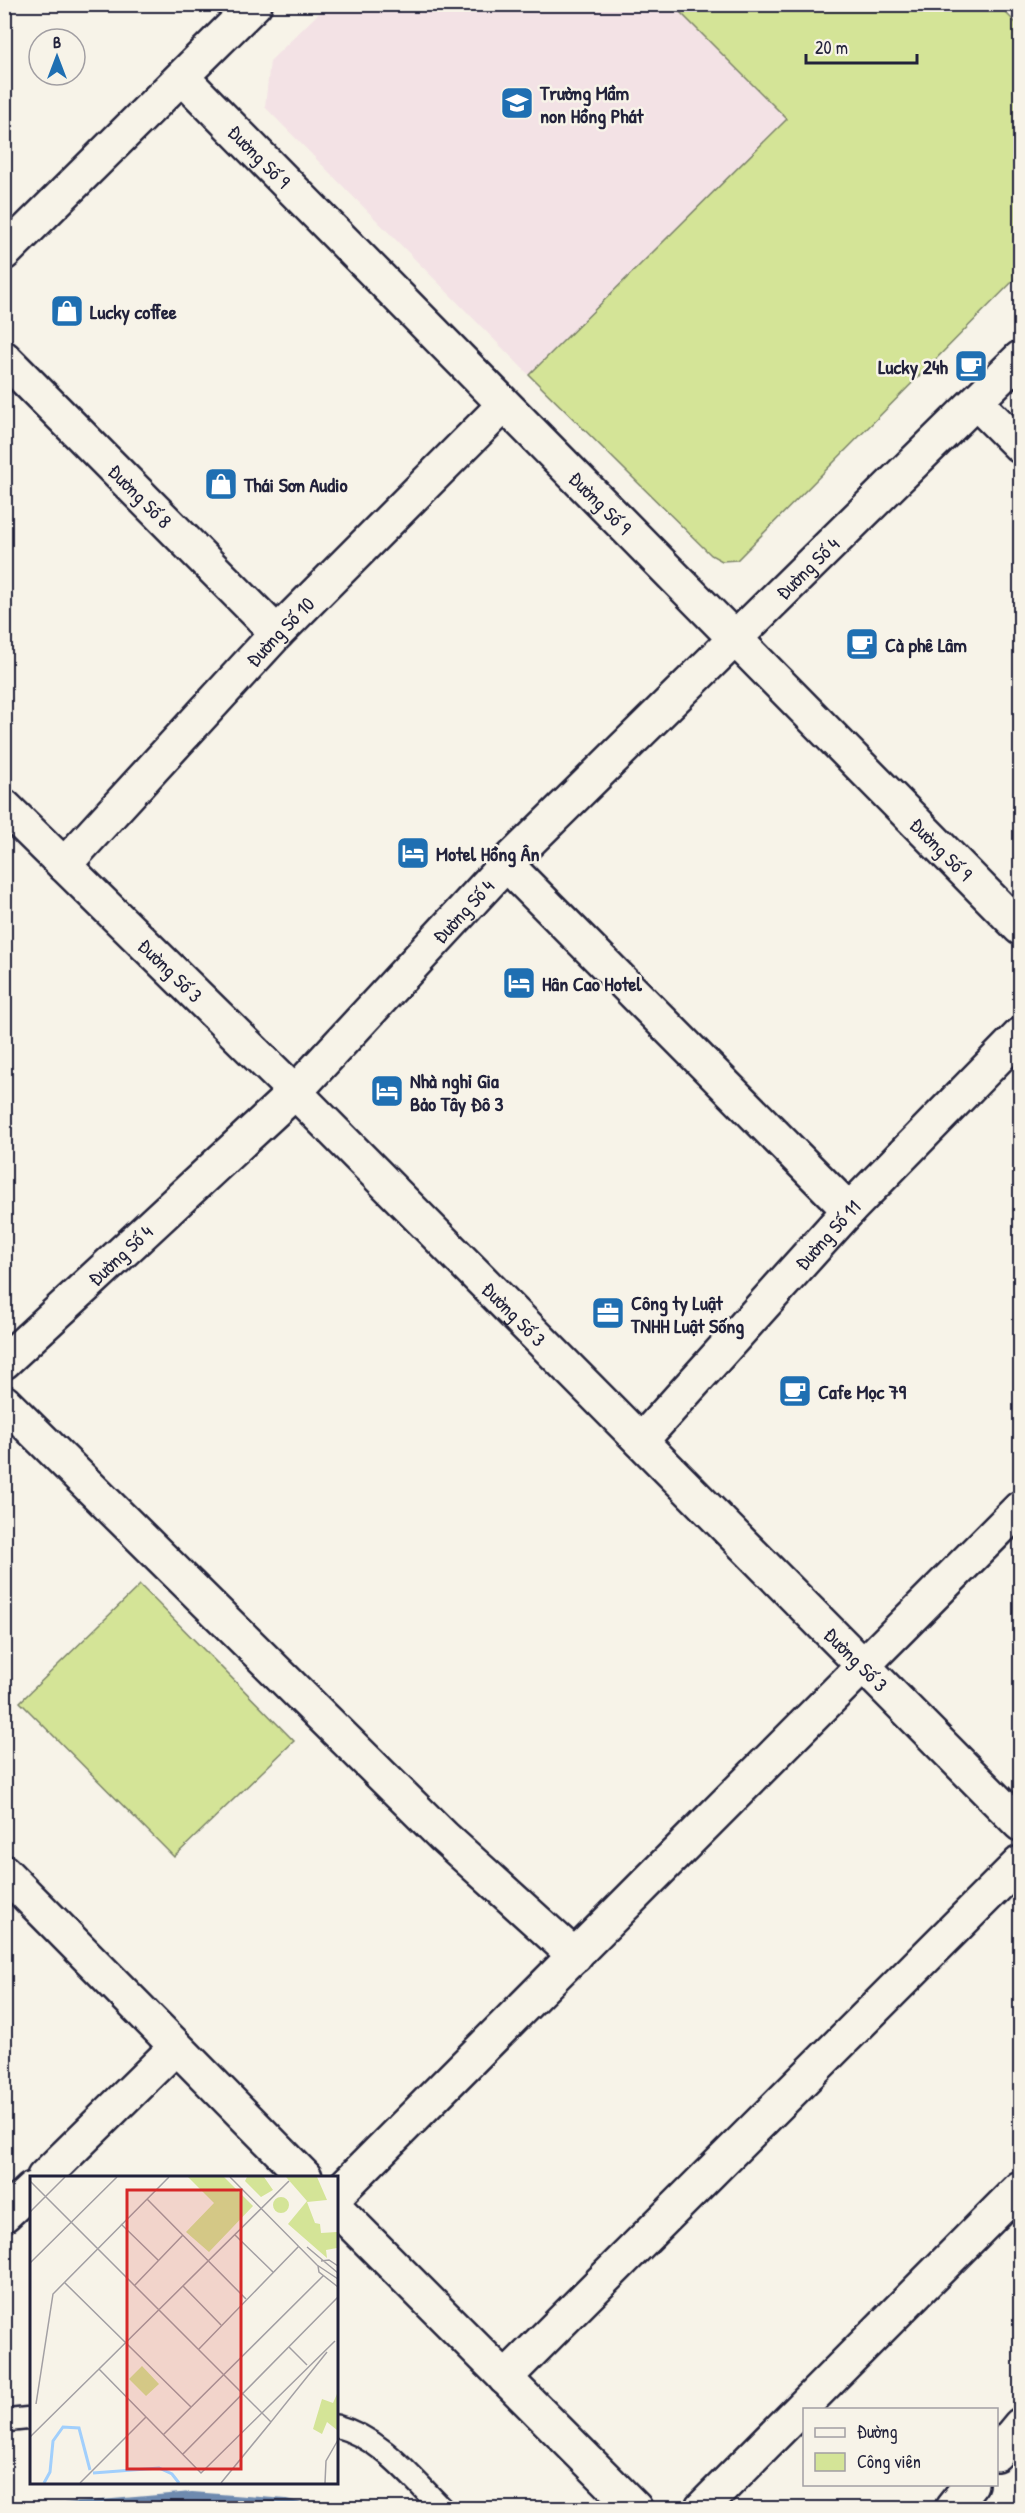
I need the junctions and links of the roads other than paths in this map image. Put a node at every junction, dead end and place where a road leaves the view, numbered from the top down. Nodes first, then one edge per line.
1 (255, 4) edge
2 (182, 77) junction
3 (4, 253) edge
4 (4, 358) edge
5 (1020, 358) edge
6 (976, 402) junction
7 (504, 405) junction
8 (1020, 446) edge
9 (277, 633) junction
10 (735, 639) junction
11 (4, 806) edge
12 (506, 864) junction
13 (64, 865) junction
14 (1020, 928) edge
15 (1020, 1035) edge
16 (295, 1092) junction
17 (849, 1210) junction
18 (4, 1362) edge
19 (4, 1402) edge
20 (641, 1442) junction
21 (1020, 1508) edge
22 (862, 1664) junction
23 (1020, 1824) edge
24 (1020, 1863) edge
25 (4, 1872) edge
26 (575, 1956) junction
27 (176, 2047) junction
28 (45, 2176) edge
29 (304, 2176) edge
30 (1020, 2188) edge
31 (30, 2191) edge
32 (338, 2193) edge
33 (338, 2210) edge
34 (4, 2215) edge
35 (505, 2378) junction
36 (30, 2418) edge
37 (4, 2421) edge
38 (1020, 2425) edge
39 (338, 2427) edge
40 (998, 2452) edge
41 (969, 2486) edge
42 (442, 2508) edge
43 (635, 2508) edge
44 (702, 2508) edge
45 (952, 2508) edge

1 - 2 street
2 - 3 street
2 - 7 street, Đường Số 9
4 - 9 street, Đường Số 8
5 - 6 street, Đường Số 4
6 - 8 street
6 - 10 street, Đường Số 4
7 - 9 street, Đường Số 10
7 - 10 street, Đường Số 9
9 - 13 street, Đường Số 10
10 - 12 street, Đường Số 4
10 - 14 street, Đường Số 9
11 - 13 street, Đường Số 3
12 - 16 street, Đường Số 4
12 - 17 street
13 - 16 street, Đường Số 3
15 - 17 street, Đường Số 11
16 - 18 street, Đường Số 4
16 - 20 street, Đường Số 3
17 - 20 street, Đường Số 11
19 - 26 street
20 - 22 street, Đường Số 3
21 - 22 street
22 - 23 street, Đường Số 3
22 - 26 street
24 - 35 street
25 - 27 street
26 - 32 street
27 - 28 street
27 - 29 street
30 - 44 street
31 - 34 street
33 - 35 street
35 - 43 street
36 - 37 lane
38 - 40 street
39 - 42 lane
41 - 45 street

